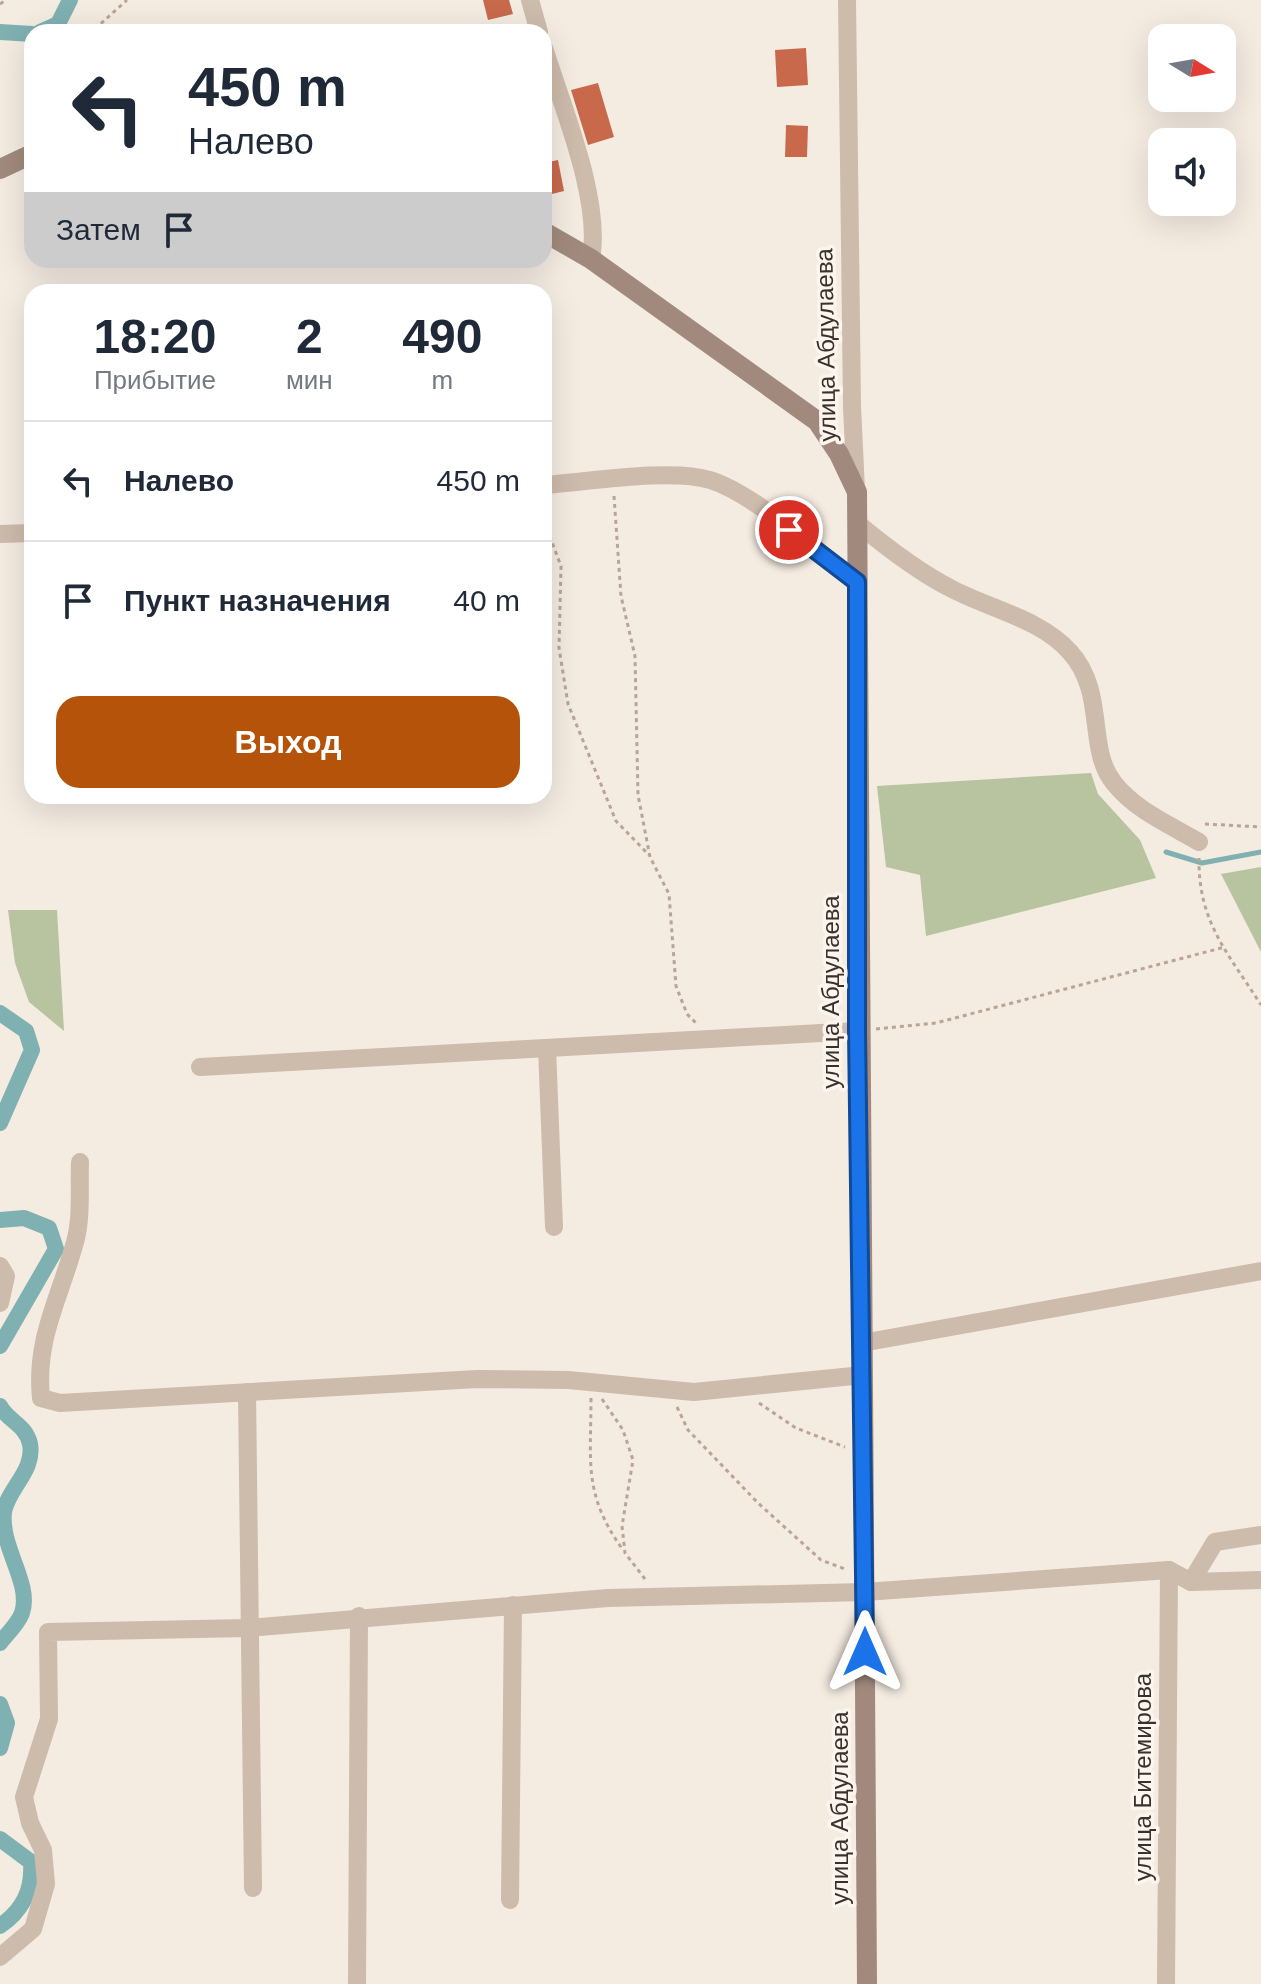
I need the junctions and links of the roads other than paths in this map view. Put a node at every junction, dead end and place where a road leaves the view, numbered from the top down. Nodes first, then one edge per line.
1 (530, 0) edge
2 (847, 0) edge
3 (537, 24) edge
4 (552, 75) edge
5 (24, 158) edge
6 (0, 169) edge
7 (552, 237) edge
8 (591, 259) junction
9 (552, 485) edge
10 (857, 492) junction
11 (857, 523) junction
12 (24, 533) edge
13 (0, 534) edge
14 (857, 582) junction
15 (1200, 833) road end
16 (857, 1031) junction
17 (547, 1048) junction
18 (200, 1067) dead end
19 (80, 1162) dead end
20 (554, 1227) dead end
21 (0, 1266) edge
22 (1261, 1271) edge
23 (0, 1303) edge
24 (862, 1343) junction
25 (863, 1375) junction
26 (247, 1392) junction
27 (1261, 1535) edge
28 (1169, 1570) junction
29 (1261, 1580) edge
30 (1191, 1582) junction
31 (865, 1584) junction
32 (513, 1605) junction
33 (359, 1616) junction
34 (247, 1628) junction
35 (253, 1888) dead end
36 (510, 1900) dead end
37 (0, 1957) edge
38 (357, 1984) edge
39 (867, 1984) edge
40 (1166, 1984) edge

1 - 3 street
2 - 10 street, улица Абдулаева
4 - 8 street
5 - 6 main road
7 - 8 main road
8 - 10 main road
9 - 14 street
10 - 11 main road, улица Абдулаева
11 - 14 main road, улица Абдулаева
11 - 15 street
12 - 13 street
14 - 16 main road, улица Абдулаева
16 - 17 street
16 - 24 main road, улица Абдулаева
17 - 18 street
17 - 20 street
19 - 26 street
21 - 23 street
22 - 24 street
24 - 25 main road, улица Абдулаева
25 - 26 street
25 - 31 main road, улица Абдулаева
26 - 34 street
27 - 30 street
28 - 30 street
28 - 31 street
28 - 40 street, улица Битемирова
29 - 30 street
31 - 32 street
31 - 39 main road, улица Абдулаева
32 - 33 street
32 - 36 street
33 - 34 street
33 - 38 street
34 - 35 street
34 - 37 street

